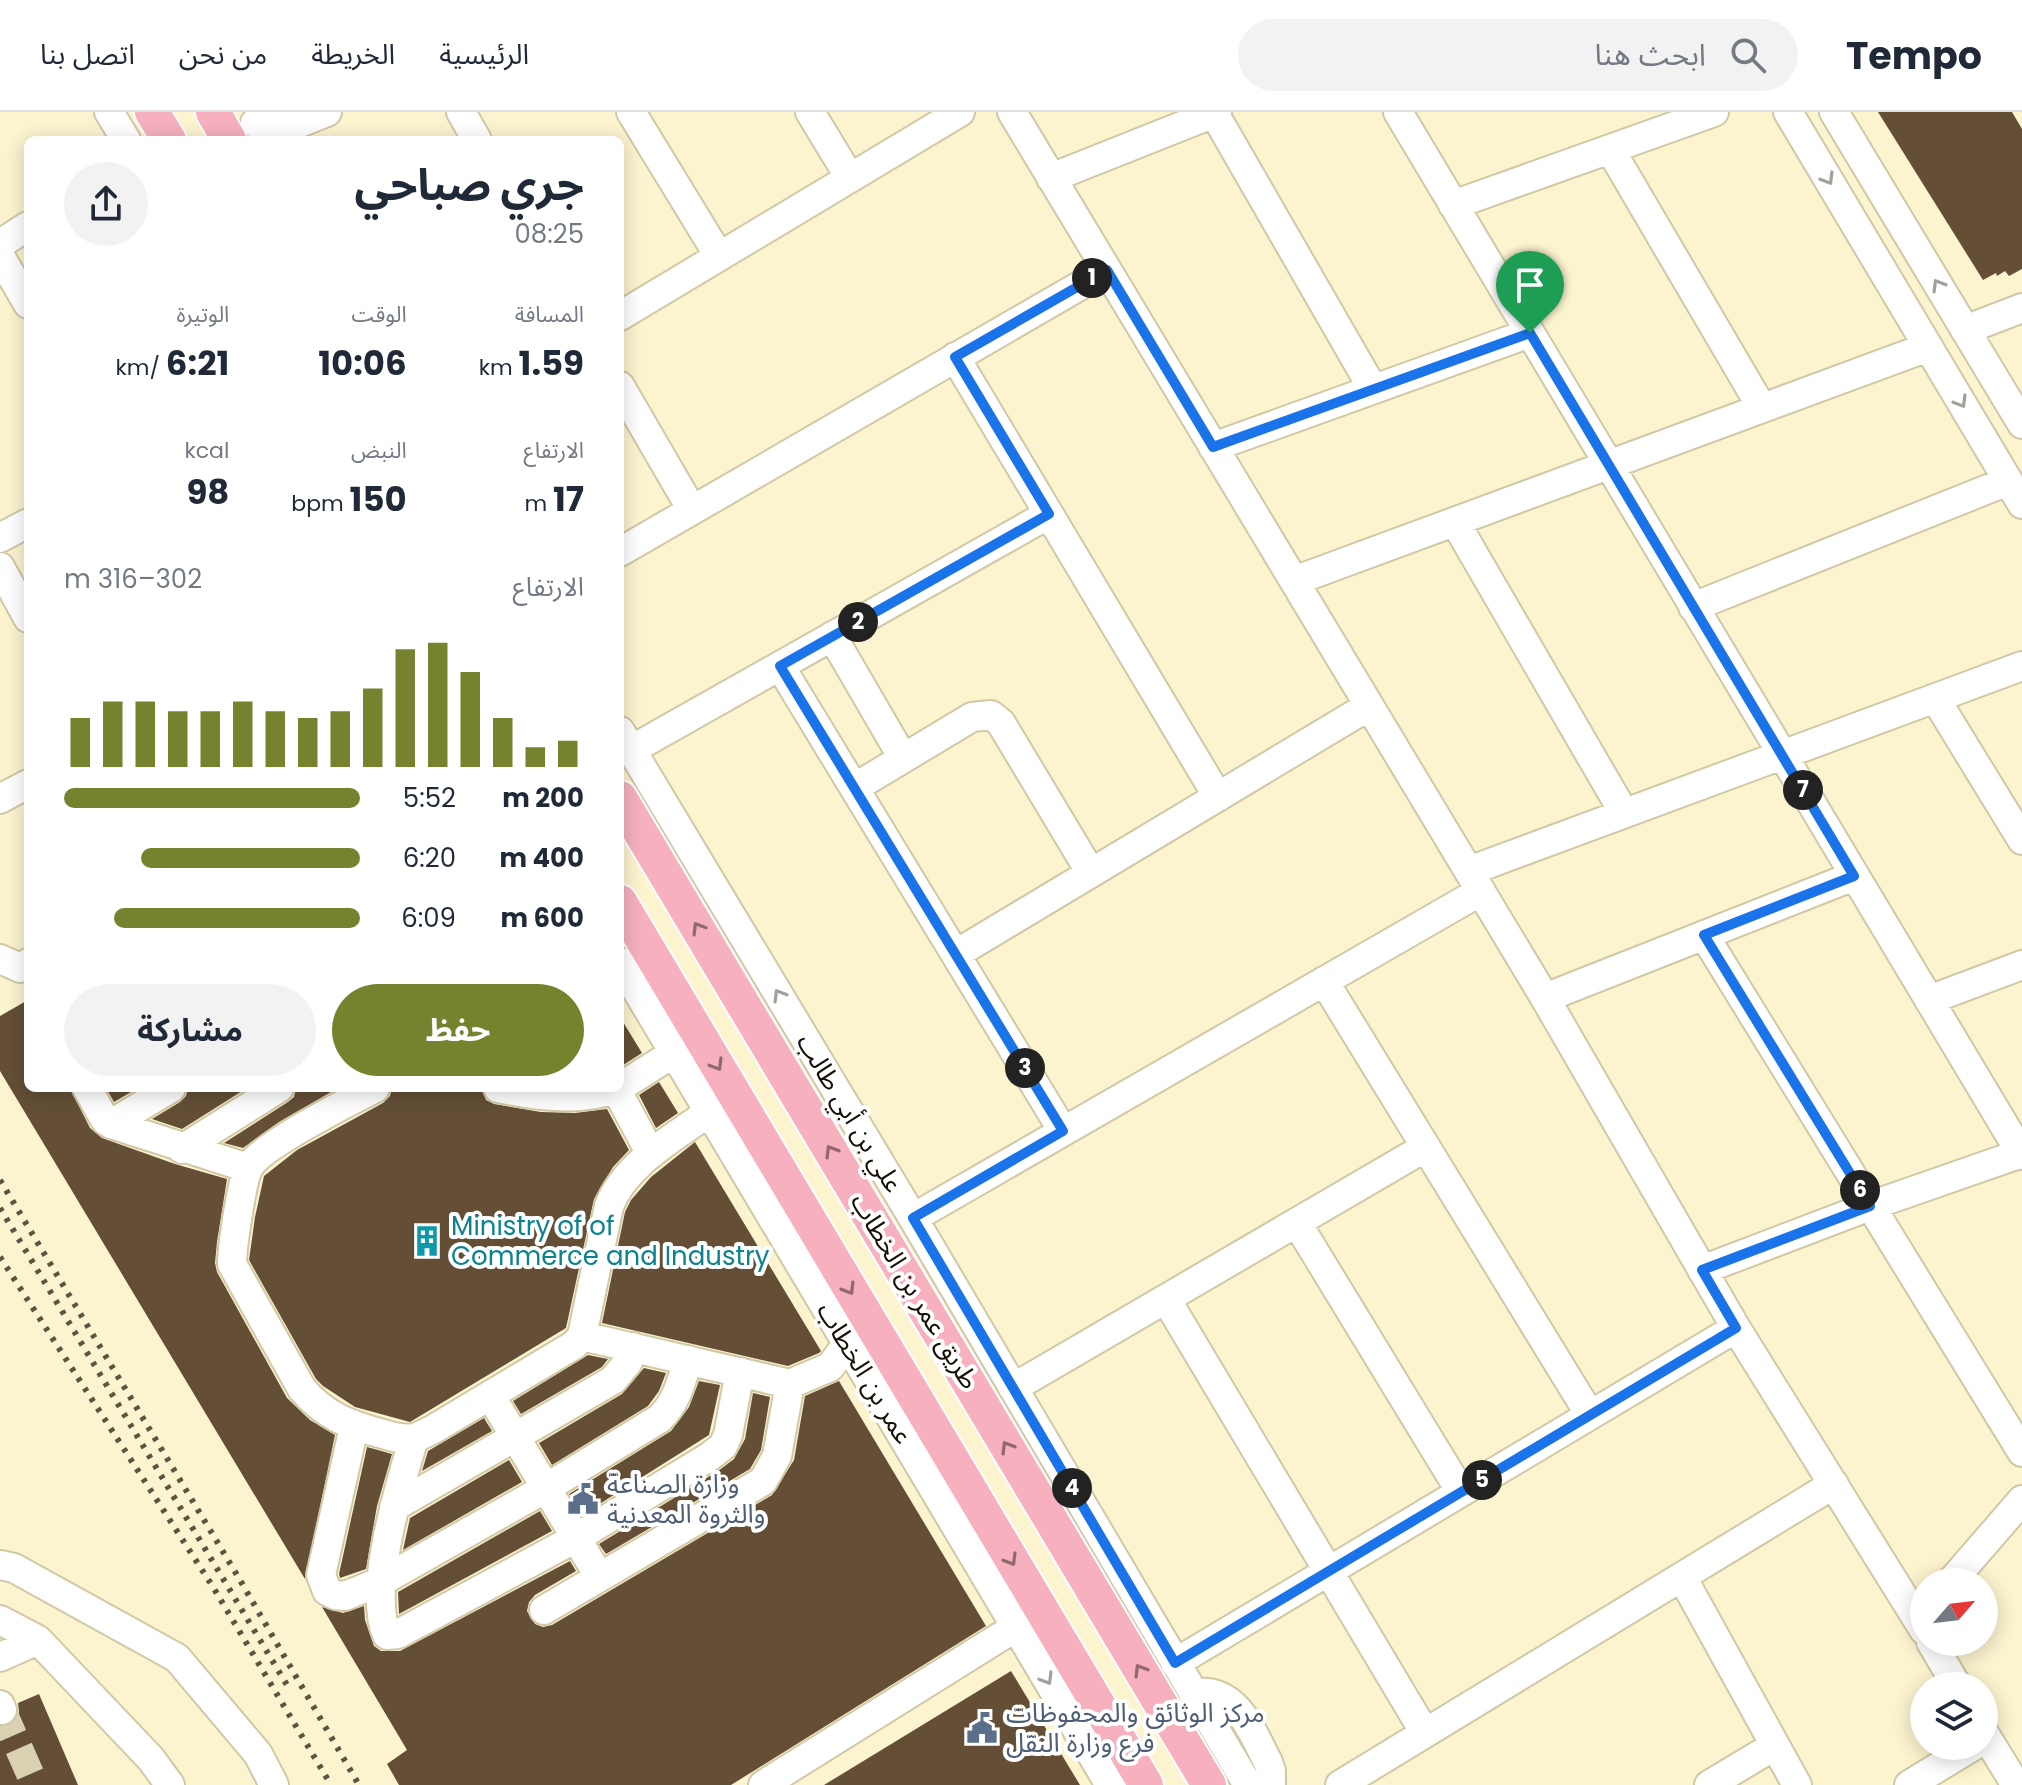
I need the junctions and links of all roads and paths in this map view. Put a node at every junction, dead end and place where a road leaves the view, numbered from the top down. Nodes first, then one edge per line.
1 (109, 112) edge
2 (152, 112) edge
3 (213, 112) edge
4 (327, 112) edge
5 (461, 112) edge
6 (631, 112) edge
7 (810, 112) edge
8 (960, 112) edge
9 (1012, 112) edge
10 (1398, 112) edge
11 (1714, 112) edge
12 (1788, 112) edge
13 (1834, 112) edge
14 (1215, 113) edge
15 (250, 129) edge
16 (124, 136) edge
17 (167, 136) edge
18 (475, 136) edge
19 (1610, 149) junction
20 (850, 178) junction
21 (1051, 178) junction
22 (1453, 205) junction
23 (24, 229) edge
24 (0, 244) edge
25 (0, 256) edge
26 (719, 256) junction
27 (1107, 270) junction
28 (24, 297) edge
29 (2022, 308) edge
30 (624, 314) edge
31 (1965, 330) junction
32 (1530, 333) junction
33 (1928, 347) junction
34 (955, 357) junction
35 (1373, 389) junction
36 (624, 393) edge
37 (1762, 408) junction
38 (2022, 424) edge
39 (1213, 447) junction
40 (1609, 464) junction
41 (2015, 493) edge
42 (692, 510) junction
43 (1049, 514) junction
44 (1455, 522) junction
45 (24, 525) edge
46 (0, 538) edge
47 (624, 550) edge
48 (0, 567) edge
49 (1294, 581) junction
50 (1693, 607) junction
51 (24, 611) edge
52 (832, 636) junction
53 (780, 666) junction
54 (2022, 666) edge
55 (1935, 698) junction
56 (1369, 706) junction
57 (626, 741) edge
58 (1782, 755) junction
59 (903, 758) junction
60 (24, 786) edge
61 (854, 788) junction
62 (1218, 797) junction
63 (0, 799) edge
64 (624, 805) edge
65 (1624, 813) junction
66 (2022, 840) edge
67 (1091, 873) junction
68 (1854, 876) junction
69 (1475, 881) junction
70 (624, 909) edge
71 (1704, 935) junction
72 (956, 954) junction
73 (0, 959) edge
74 (2022, 965) edge
75 (24, 966) edge
76 (624, 969) edge
77 (1324, 981) junction
78 (1545, 998) junction
79 (1929, 1000) junction
80 (674, 1053) junction
81 (624, 1084) edge
82 (89, 1092) edge
83 (164, 1092) edge
84 (273, 1092) edge
85 (356, 1092) edge
86 (516, 1092) edge
87 (603, 1092) edge
88 (620, 1092) edge
89 (328, 1098) edge
90 (709, 1112) junction
91 (111, 1124) junction
92 (1063, 1131) junction
93 (1426, 1147) junction
94 (182, 1149) junction
95 (651, 1154) junction
96 (2022, 1154) edge
97 (248, 1168) junction
98 (1870, 1206) junction
99 (913, 1218) junction
100 (1297, 1223) junction
101 (1702, 1270) junction
102 (1166, 1299) junction
103 (1736, 1328) junction
104 (582, 1336) junction
105 (848, 1343) junction
106 (633, 1347) junction
107 (688, 1360) junction
108 (740, 1372) junction
109 (790, 1384) junction
110 (1013, 1388) junction
111 (490, 1395) junction
112 (1590, 1415) junction
113 (354, 1427) junction
114 (515, 1436) junction
115 (414, 1438) junction
116 (2022, 1452) edge
117 (962, 1479) junction
118 (1834, 1484) junction
119 (546, 1488) junction
120 (1461, 1492) junction
121 (2022, 1500) edge
122 (394, 1507) junction
123 (957, 1527) junction
124 (1062, 1537) junction
125 (576, 1538) junction
126 (0, 1565) edge
127 (1118, 1567) junction
128 (1963, 1568) edge
129 (1328, 1571) junction
130 (599, 1576) junction
131 (1682, 1577) junction
132 (382, 1581) junction
133 (1910, 1604) edge
134 (544, 1610) dead end
135 (0, 1620) edge
136 (1016, 1627) junction
137 (38, 1640) junction
138 (0, 1657) edge
139 (1175, 1663) junction
140 (1193, 1693) junction
141 (1425, 1733) junction
142 (1774, 1746) junction
143 (1949, 1760) edge
144 (1998, 1760) edge
145 (768, 1784) edge
146 (170, 1785) edge
147 (274, 1785) edge
148 (1110, 1785) edge
149 (1146, 1785) edge
150 (1209, 1785) edge
151 (1248, 1785) edge
152 (1271, 1785) edge
153 (1340, 1785) edge
154 (1709, 1785) edge
155 (1797, 1785) edge
156 (1909, 1785) edge
157 (2016, 1785) edge

1 - 16 street
2 - 17 main road
3 - 15 main road
4 - 15 street
5 - 18 street
6 - 26 street
7 - 20 street
8 - 20 street
9 - 21 street
10 - 22 street
11 - 19 street
12 -> 33 street
31 -> 13 street
14 - 21 street
14 - 35 street
19 - 22 street
19 - 37 street
20 - 26 street
21 - 27 street
22 - 32 street
23 - 24 street
25 - 28 street
26 - 30 street
27 - 34 street
27 - 39 street
29 - 31 street
31 - 38 street
32 - 35 street
32 - 40 street
33 - 37 street
33 -> 41 street
34 - 42 street
34 - 43 street
35 - 39 street
36 - 42 street
37 - 40 street
39 - 49 street
40 - 44 street
40 - 50 street
41 - 50 street
42 - 47 street
43 - 52 street
43 - 62 street
44 - 49 street
44 - 65 street
45 - 46 street
48 - 51 street
49 - 56 street
50 - 58 street
52 - 53 street
52 - 59 street
53 - 57 street
53 - 61 street
54 - 55 street
55 - 58 street
55 - 66 street
56 - 62 street
56 - 69 street
99 -> 57 street, علي بن أبي طالب
58 - 65 street
58 - 68 street
59 - 61 street
59 - 67 street
60 - 63 street
61 - 72 street
62 - 67 street
124 -> 64 main road, طريق عمر بن الخطاب
65 - 69 street
67 - 72 street
68 - 71 street
68 - 79 street
69 - 77 street
69 - 78 street
70 -> 117 main road, طريق عمر بن الخطاب
71 - 78 street
71 - 98 street
72 - 92 street
73 - 75 street
74 - 79 street
76 - 80 street, عمر بن الخطاب
77 - 92 street
77 - 93 street
78 - 101 street
79 - 96 street
80 - 81 street
80 - 90 street, عمر بن الخطاب
82 - 91 street
83 - 91 street
84 - 94 street
85 - 89 street
86 - 87 street
88 - 95 street
89 - 97 street
90 - 95 street
90 - 105 street, عمر بن الخطاب
91 - 94 street
92 - 99 street
93 - 100 street
93 - 112 street
94 - 97 street
95 - 104 street
96 - 98 street
97 - 113 street
98 - 101 street
98 - 116 street
99 - 110 street, علي بن أبي طالب
100 - 102 street
100 - 120 street
101 - 103 street
102 - 110 street
102 - 129 street
103 - 112 street
103 - 118 street
104 - 106 street
104 - 111 street
105 - 109 street
105 - 123 street, عمر بن الخطاب
106 - 107 street
106 - 114 street
107 - 108 street
107 - 119 street
108 - 109 street
108 - 125 street
109 - 130 street
110 - 127 street, علي بن أبي طالب
111 - 114 street
111 - 115 street
112 - 120 street
113 - 115 street
113 - 132 street
114 - 119 street
114 - 122 street
115 - 122 street
117 - 123 street
117 -> 149 main road, طريق عمر بن الخطاب
118 - 131 street
118 - 133 street
119 - 125 street
119 - 132 street
120 - 129 street
121 - 128 street
122 - 132 street
123 - 136 street, عمر بن الخطاب
124 - 127 street
150 -> 124 main road, طريق عمر بن الخطاب
125 - 130 street
125 - 132 street
126 - 147 street
127 - 139 street, علي بن أبي طالب
129 - 139 street
129 - 141 street
130 - 134 street
131 - 141 street
131 - 142 street
135 - 137 street
136 - 145 street
136 -> 148 street, عمر بن الخطاب
137 - 138 street
137 - 146 street
139 - 140 street, علي بن أبي طالب
140 - 151 street, علي بن أبي طالب
140 - 152 street
141 - 153 street
142 - 154 street
142 - 155 street
143 - 156 street
144 - 157 street

